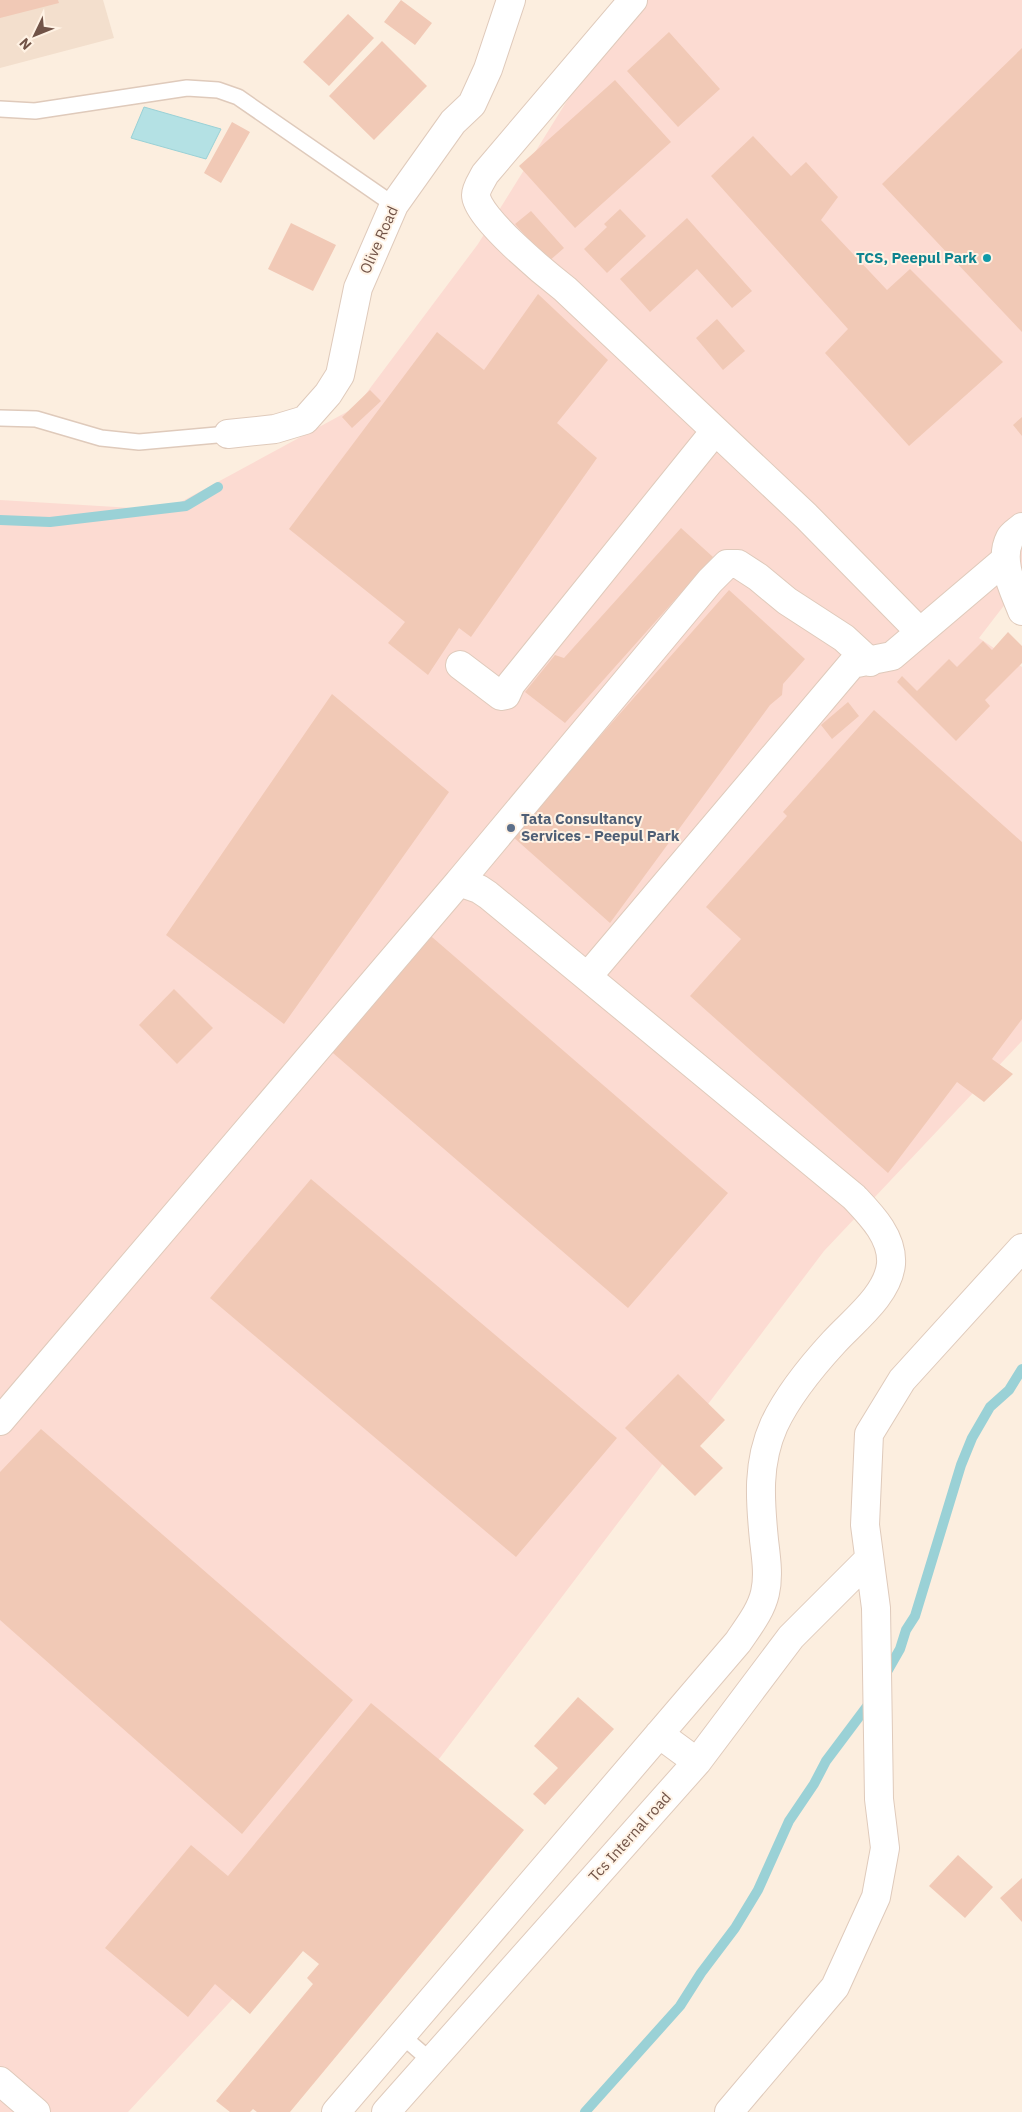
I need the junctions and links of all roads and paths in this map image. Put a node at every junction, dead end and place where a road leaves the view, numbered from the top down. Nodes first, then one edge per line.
1 (510, 0) edge
2 (633, 0) edge
3 (0, 109) edge
4 (394, 205) junction
5 (0, 418) edge
6 (715, 431) junction
7 (228, 434) joint
8 (1022, 527) edge
9 (1005, 560) junction
10 (1022, 611) edge
11 (919, 631) junction
12 (870, 662) junction
13 (460, 665) dead end
14 (459, 882) junction
15 (588, 976) junction
16 (1022, 1248) edge
17 (0, 1421) edge
18 (869, 1559) junction
19 (659, 1734) junction
20 (697, 1762) junction
21 (401, 2035) junction
22 (431, 2061) junction
23 (0, 2081) edge
24 (36, 2112) edge
25 (336, 2112) edge
26 (386, 2112) edge
27 (729, 2112) edge

1 - 4 street, Olive Road
2 - 6 street
3 - 4 lane
4 - 7 street, Olive Road
5 - 7 lane
6 - 11 street
6 - 13 street
8 - 9 street
9 - 10 street
9 - 11 street
11 - 12 street
12 - 14 street
12 - 15 street
14 - 15 street
14 - 17 street
15 - 19 street
16 - 18 street
18 - 20 street, Tcs Internal road
18 - 27 street
19 - 20 street
19 - 21 street
20 - 22 street, Tcs Internal road
21 - 22 lane
21 - 25 street
22 - 26 street, Tcs Internal road
23 - 24 street

